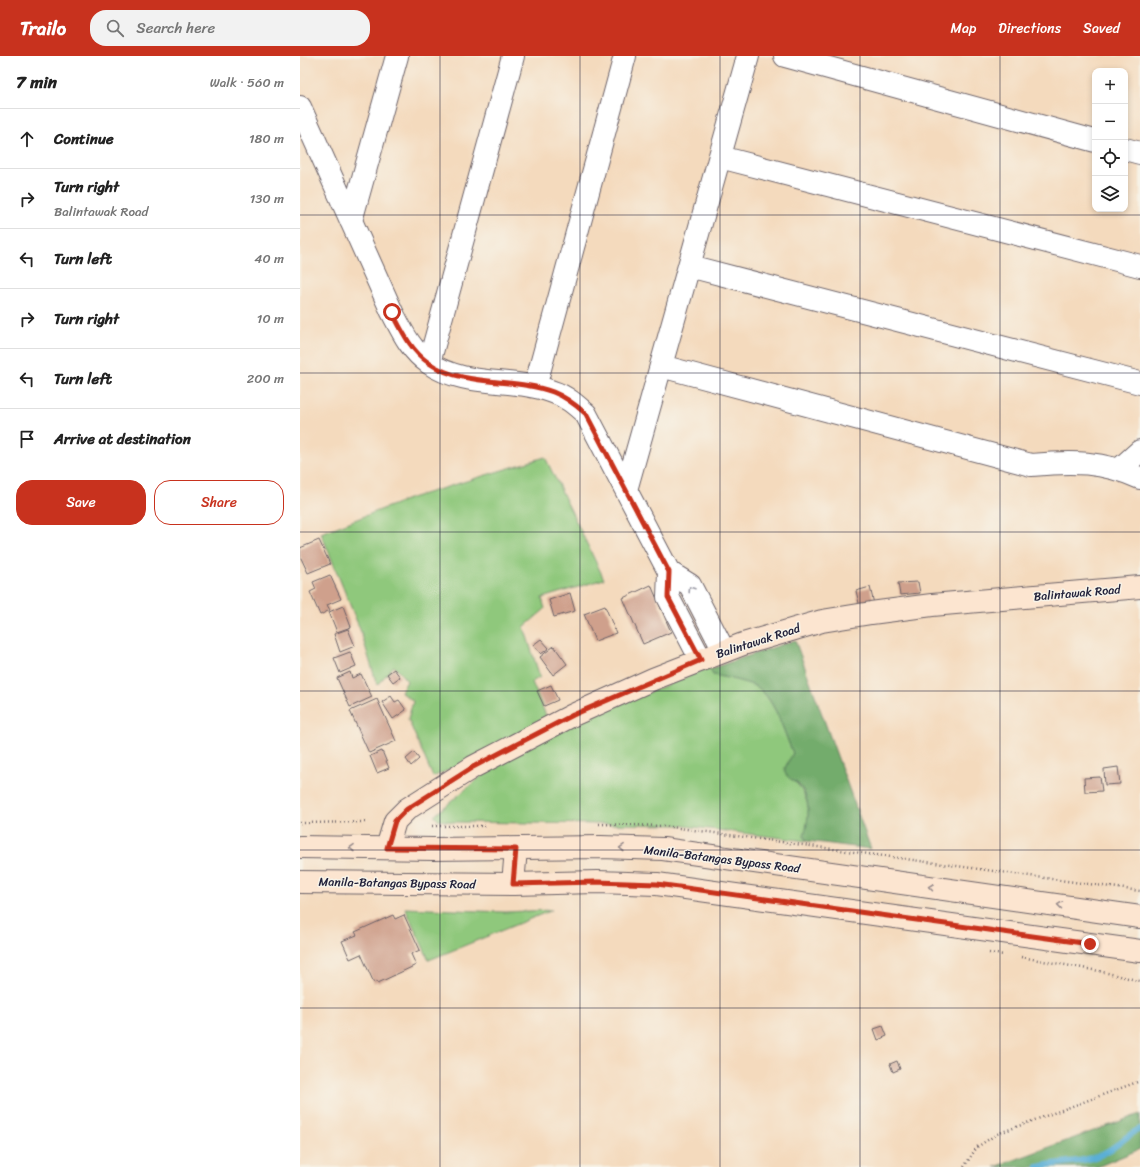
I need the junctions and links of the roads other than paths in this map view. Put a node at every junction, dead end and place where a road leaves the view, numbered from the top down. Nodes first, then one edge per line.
1 (397, 56) edge
2 (512, 56) edge
3 (625, 56) edge
4 (748, 56) edge
5 (785, 56) edge
6 (300, 106) edge
7 (1092, 140) edge
8 (1128, 150) edge
9 (1140, 153) edge
10 (720, 157) junction
11 (351, 221) junction
12 (689, 266) junction
13 (1140, 266) edge
14 (429, 363) junction
15 (661, 366) junction
16 (1140, 384) edge
17 (535, 387) junction
18 (1140, 451) edge
19 (1120, 469) junction
20 (1140, 478) edge
21 (626, 490) junction
22 (669, 572) junction
23 (1140, 587) edge
24 (724, 651) junction
25 (701, 660) junction
26 (300, 847) edge
27 (387, 848) junction
28 (516, 849) junction
29 (300, 882) edge
30 (513, 884) junction
31 (1092, 910) junction
32 (1140, 917) edge
33 (1140, 927) edge
34 (1090, 944) junction
35 (1140, 951) edge
36 (1140, 958) edge

1 - 11 street
2 - 14 street
3 - 17 street
4 - 10 street
5 - 7 street
6 - 11 street
8 - 9 street
10 - 12 street
10 - 13 street
11 - 14 street
12 - 15 street
12 - 16 street
14 - 17 street
15 - 19 street
15 - 21 street
17 - 21 street
18 - 19 street
19 - 20 street
21 - 22 street
24 -> 22 street
22 - 25 street
23 - 24 main road, Balintawak Road
24 - 25 main road, Balintawak Road
25 - 27 main road, Balintawak Road
27 -> 26 main road, Manila-Batangas Bypass Road
27 - 28 main road, Manila-Batangas Bypass Road
28 - 30 main road
31 -> 28 main road, Manila-Batangas Bypass Road
29 - 30 main road, Manila-Batangas Bypass Road
30 - 34 main road, Manila-Batangas Bypass Road
31 - 32 main road, Manila-Batangas Bypass Road
31 - 33 main road, Manila-Batangas Bypass Road
34 - 35 main road, Manila-Batangas Bypass Road
34 - 36 main road, Manila-Batangas Bypass Road

